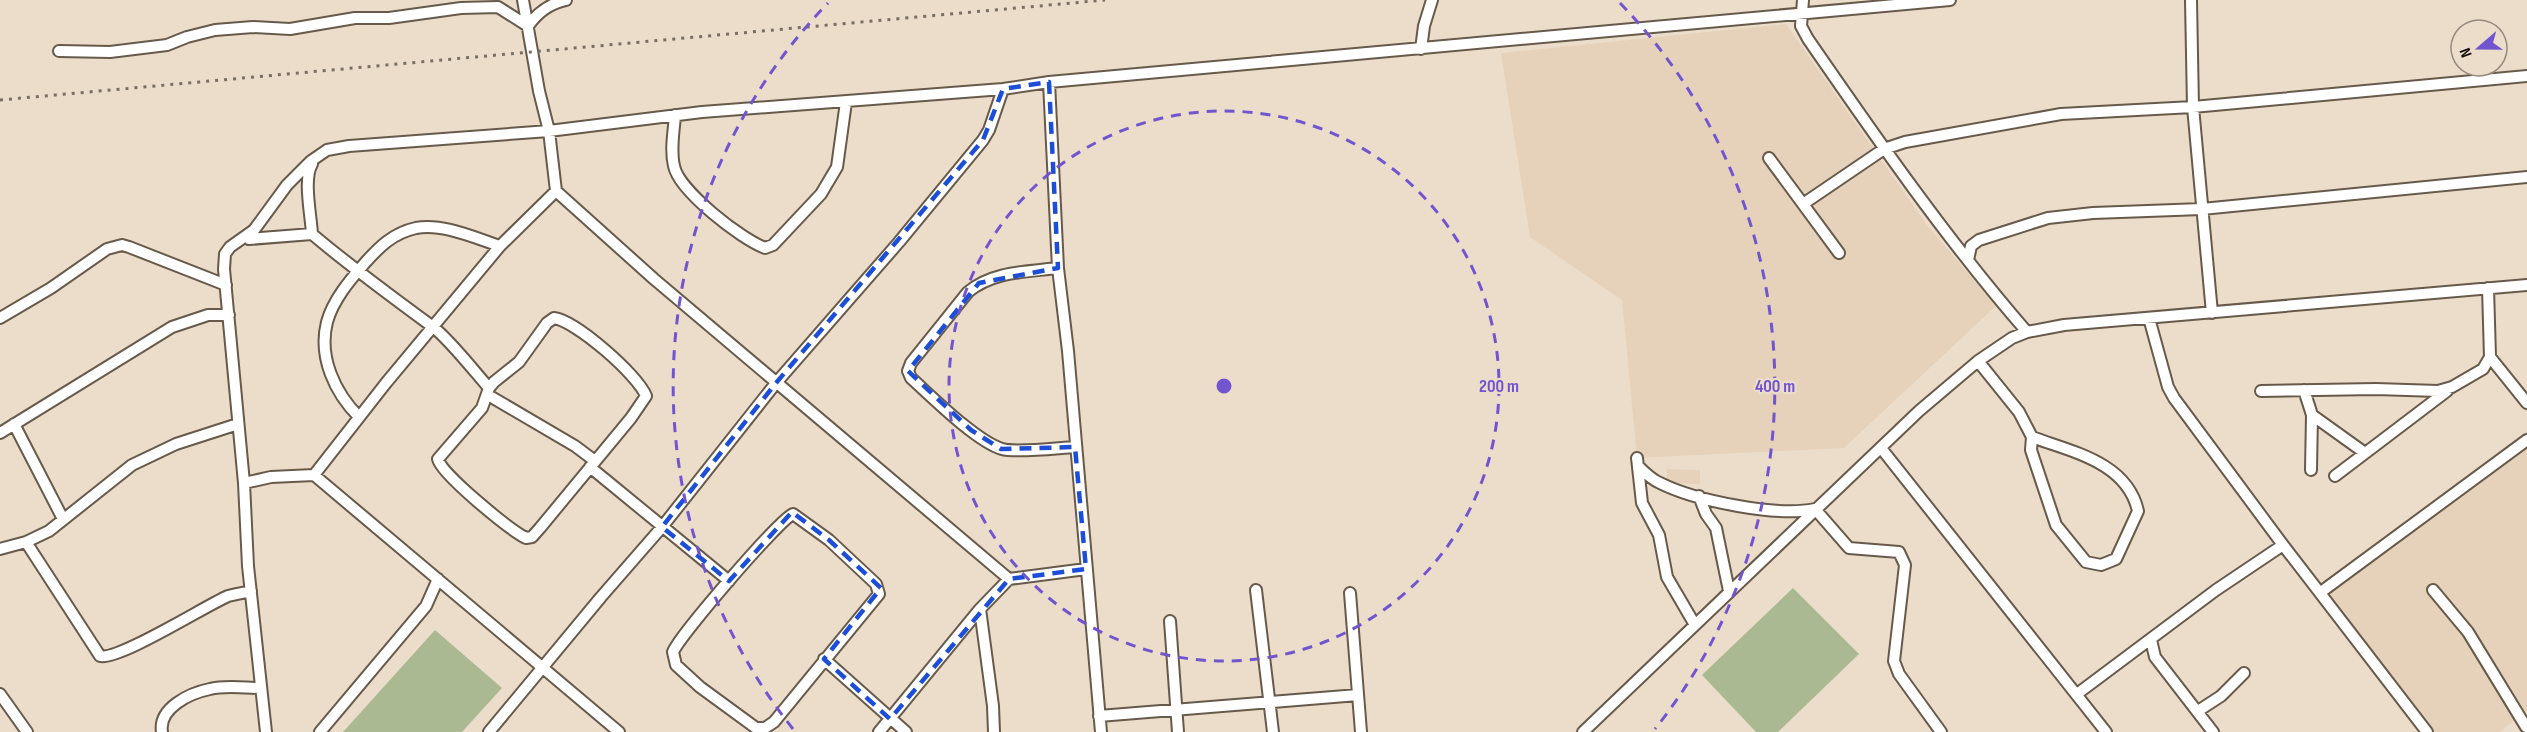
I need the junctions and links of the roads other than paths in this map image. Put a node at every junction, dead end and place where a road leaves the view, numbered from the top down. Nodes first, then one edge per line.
1 (523, 0) edge
2 (566, 0) edge
3 (1432, 0) edge
4 (1803, 0) edge
5 (1950, 0) edge
6 (2191, 0) edge
7 (1804, 12) junction
8 (528, 26) junction
9 (1421, 49) junction
10 (59, 51) dead end
11 (2527, 76) edge
12 (1049, 82) junction
13 (1003, 89) junction
14 (846, 102) junction
15 (2193, 107) junction
16 (675, 115) junction
17 (549, 131) junction
18 (1884, 149) junction
19 (318, 156) junction
20 (1769, 158) dead end
21 (2527, 177) edge
22 (556, 191) junction
23 (1803, 204) junction
24 (2202, 209) junction
25 (312, 234) junction
26 (247, 236) junction
27 (500, 246) junction
28 (1839, 253) dead end
29 (1968, 260) junction
30 (1058, 268) junction
31 (357, 272) junction
32 (226, 285) junction
33 (2527, 285) edge
34 (2488, 288) junction
35 (2212, 313) junction
36 (229, 315) junction
37 (0, 318) edge
38 (2149, 318) junction
39 (433, 327) junction
40 (2027, 332) junction
41 (2490, 357) junction
42 (1978, 361) junction
43 (776, 383) junction
44 (2452, 387) junction
45 (2304, 390) junction
46 (489, 391) junction
47 (2261, 391) dead end
48 (2524, 391) edge
49 (2527, 403) edge
50 (2312, 415) junction
51 (359, 417) junction
52 (14, 424) junction
53 (238, 424) junction
54 (1, 428) edge
55 (2032, 437) junction
56 (2527, 440) edge
57 (1075, 447) junction
58 (1881, 448) junction
59 (2365, 453) junction
60 (593, 464) junction
61 (2311, 470) dead end
62 (314, 475) junction
63 (2335, 476) dead end
64 (244, 483) junction
65 (1699, 496) junction
66 (1815, 509) junction
67 (63, 519) junction
68 (662, 527) junction
69 (26, 542) junction
70 (2283, 545) junction
71 (0, 549) edge
72 (1086, 569) junction
73 (438, 579) junction
74 (1008, 579) junction
75 (729, 581) junction
76 (1256, 590) dead end
77 (2433, 590) dead end
78 (251, 591) junction
79 (1729, 591) junction
80 (2321, 591) junction
81 (1350, 593) dead end
82 (980, 609) junction
83 (1170, 621) dead end
84 (1695, 625) junction
85 (2151, 640) junction
86 (824, 659) junction
87 (542, 668) junction
88 (2244, 673) dead end
89 (261, 688) junction
90 (0, 694) edge
91 (1358, 694) junction
92 (2077, 694) junction
93 (1268, 701) junction
94 (1174, 709) junction
95 (2198, 711) junction
96 (1099, 716) junction
97 (890, 719) junction
98 (2523, 730) edge
99 (27, 732) edge
100 (162, 732) edge
101 (266, 732) edge
102 (320, 732) edge
103 (489, 732) edge
104 (619, 732) edge
105 (879, 732) edge
106 (906, 732) edge
107 (994, 732) edge
108 (1101, 732) edge
109 (1178, 732) edge
110 (1273, 732) edge
111 (1361, 732) edge
112 (1583, 732) edge
113 (1941, 732) edge
114 (2106, 732) edge
115 (2213, 732) edge
116 (2427, 732) edge

1 - 8 street
2 - 8 street
3 - 9 street
4 - 7 street
5 - 7 street
6 - 15 street
7 - 9 street
7 - 18 street
8 - 10 street
8 - 17 street
9 - 12 street
11 - 15 street
12 - 13 street
12 - 30 street
13 - 14 street
13 - 43 street
14 - 16 street
14 - 16 street
15 - 18 street
15 - 24 street
16 - 17 street
17 - 19 street
17 - 22 street
18 - 23 street
18 - 29 street
19 - 25 street
19 - 26 street
20 - 23 street
21 - 24 street
22 - 27 street
22 - 43 street
23 - 28 street
24 - 29 street
24 - 35 street
25 - 26 street
25 - 31 street
26 - 32 street
27 - 31 street
27 - 39 street
29 - 40 street
30 - 57 street
30 - 57 street
31 - 39 street
31 - 51 street
32 - 36 street
32 - 37 street
33 - 34 street
34 - 35 street
34 - 41 street
35 - 38 street
36 - 52 street
36 - 53 street
38 - 40 street
38 - 70 street
39 - 46 street
39 - 51 street
40 - 42 street
41 - 44 street
41 - 48 street
42 - 55 street
42 - 58 street
43 - 68 street
43 - 74 street
44 - 45 street
44 - 59 street
45 - 47 street
45 - 50 street
46 - 60 street
46 - 60 street
46 - 60 street
48 - 49 street
50 - 59 street
50 - 61 street
51 - 62 street
52 - 54 street
52 - 67 street
53 - 64 street
53 - 67 street
55 - 55 street
56 - 80 street
57 - 72 street
58 - 66 street
58 - 92 street
59 - 63 street
60 - 68 street
62 - 64 street
62 - 73 street
64 - 78 street
65 - 66 street
65 - 79 street
65 - 84 street
66 - 79 street
66 - 113 street
67 - 69 street
68 - 75 street
68 - 87 street
69 - 71 street
69 - 78 street
70 - 80 street
70 - 85 street
72 - 74 street
72 - 96 street
73 - 87 street
73 - 102 street
74 - 82 street
75 - 86 street
75 - 86 street
76 - 93 street
77 - 98 street
78 - 89 street
79 - 84 street
80 - 116 street
81 - 91 street
82 - 97 street
82 - 107 street
83 - 94 street
84 - 112 street
85 - 92 street
85 - 95 street
86 - 97 street
87 - 103 street
87 - 104 street
88 - 95 street
89 - 100 street
89 - 101 street
90 - 99 street
91 - 93 street
91 - 111 street
92 - 114 street
93 - 94 street
93 - 110 street
94 - 96 street
94 - 109 street
95 - 115 street
96 - 108 street
97 - 105 street
97 - 106 street

